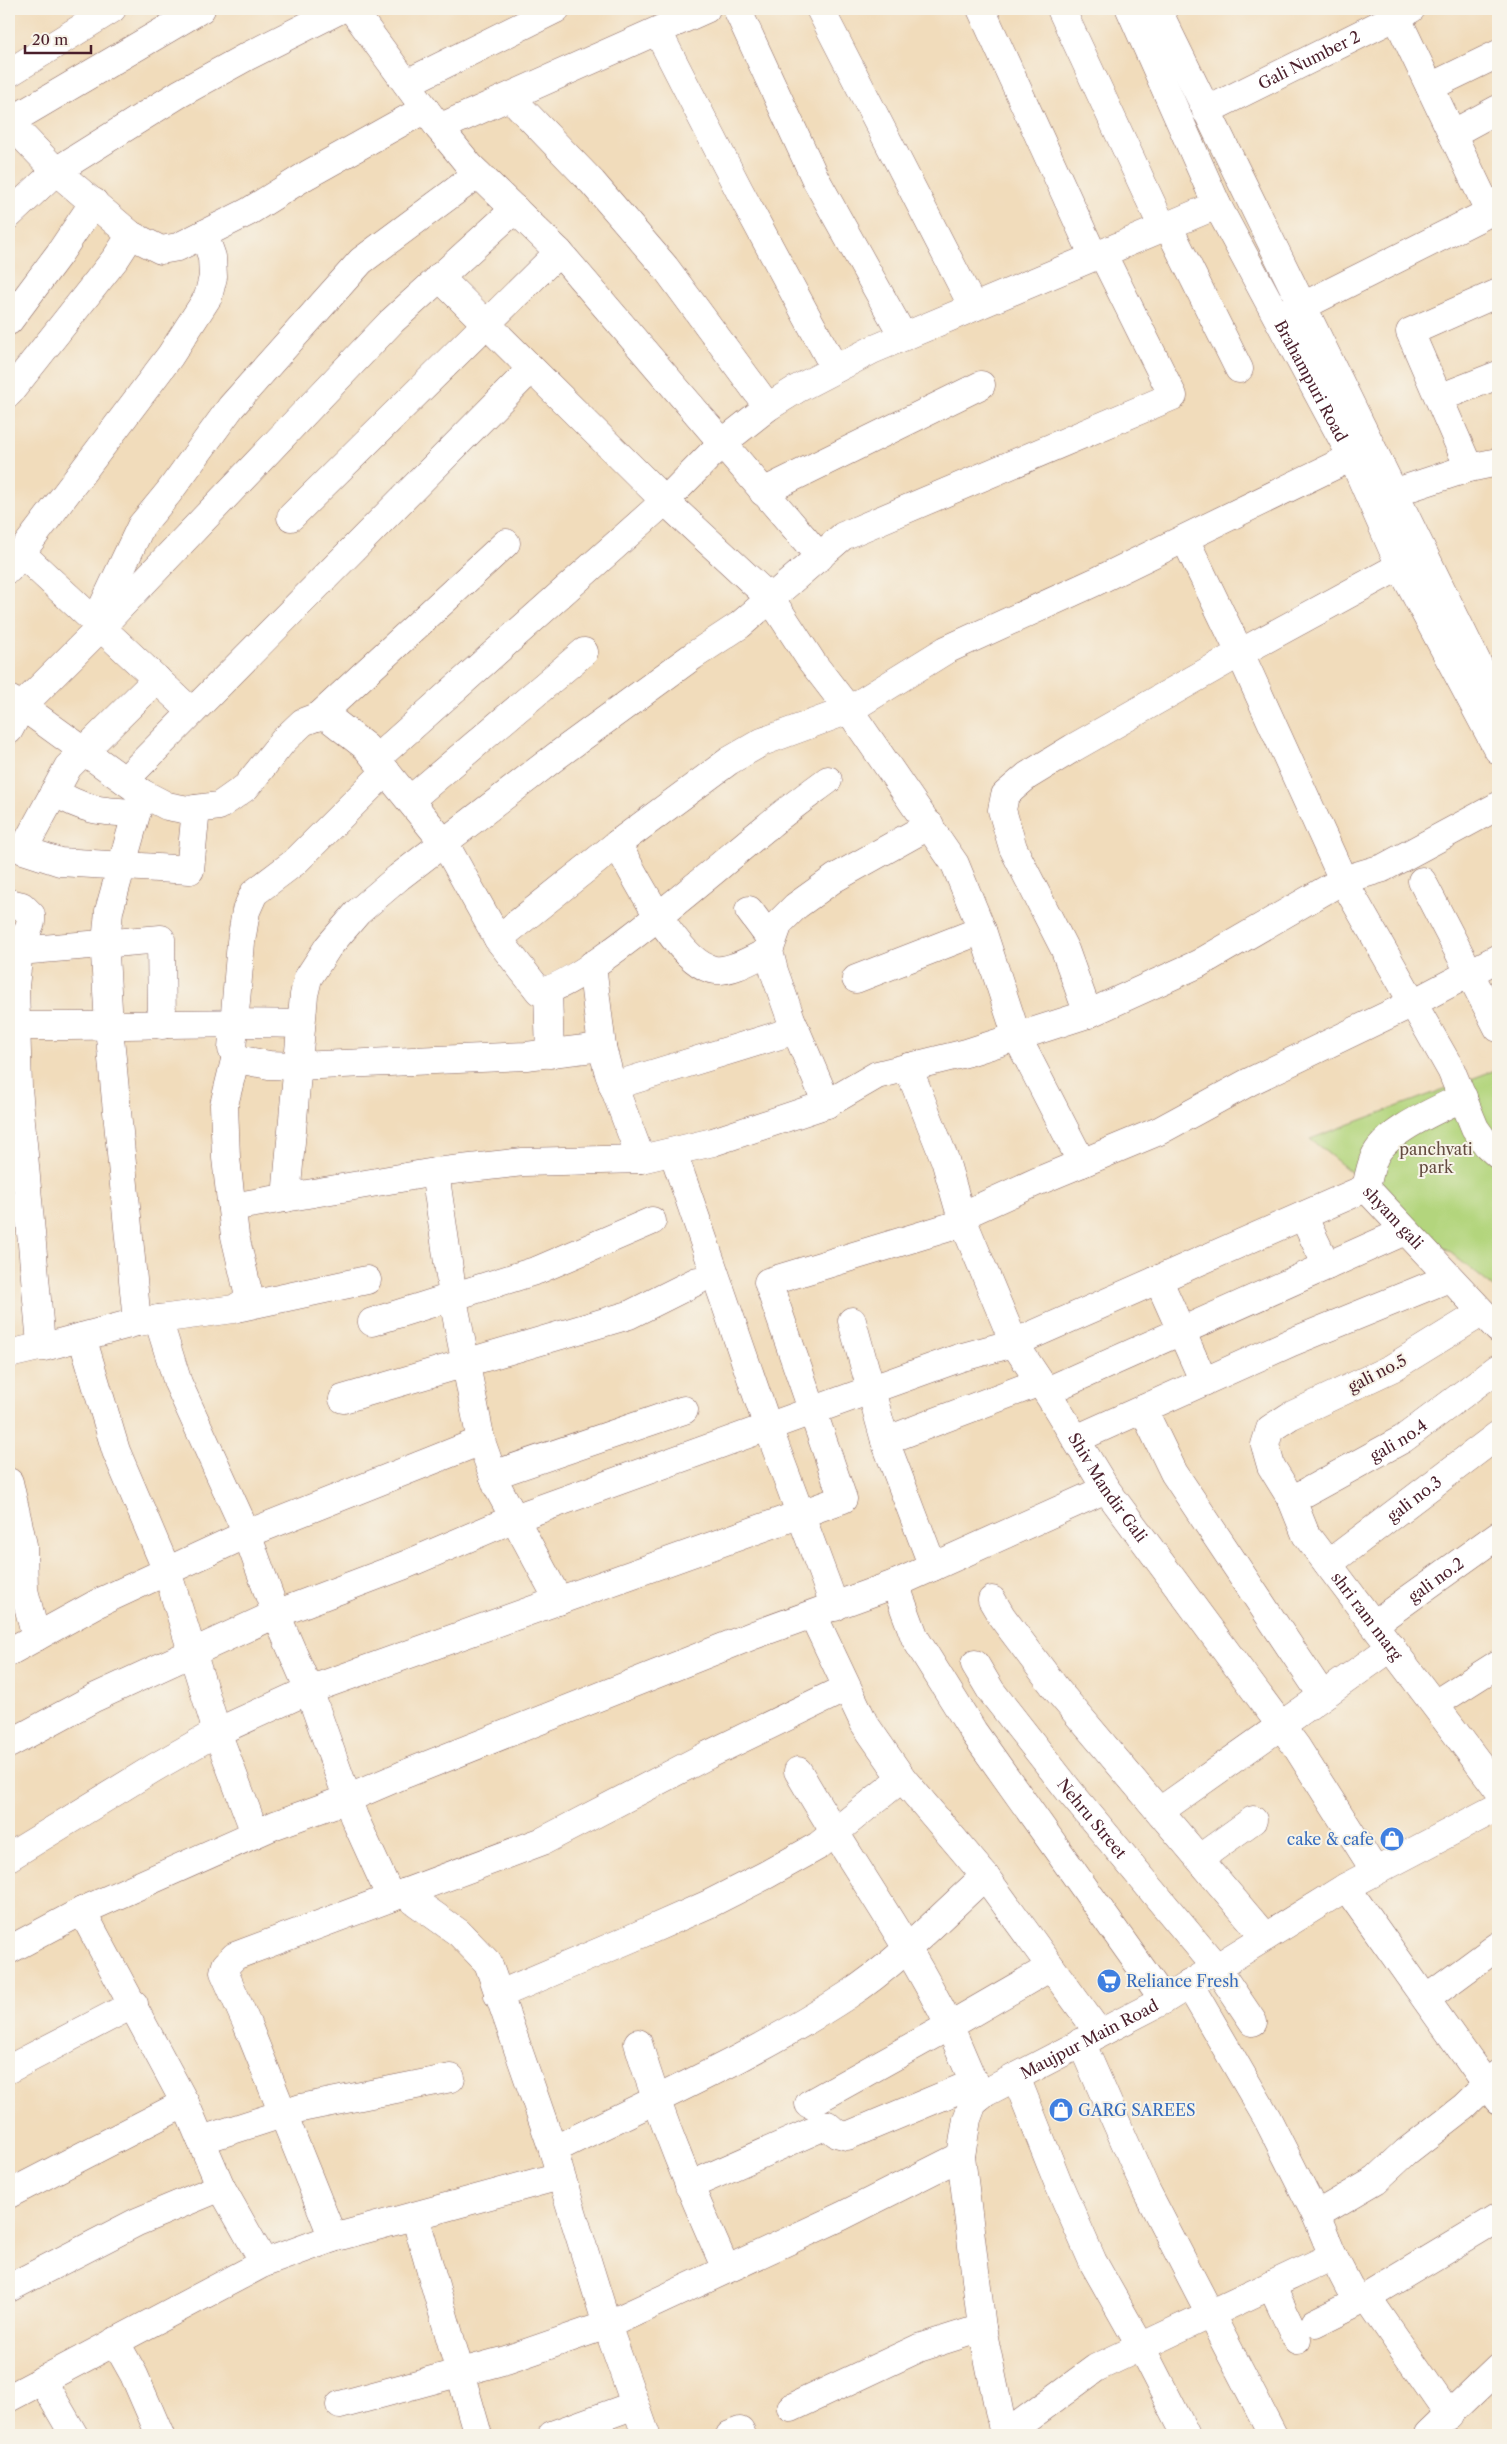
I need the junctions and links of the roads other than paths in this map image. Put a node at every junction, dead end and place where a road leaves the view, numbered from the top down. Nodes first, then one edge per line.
1 (112, 9) edge
2 (201, 9) edge
3 (341, 9) edge
4 (352, 9) edge
5 (556, 9) edge
6 (706, 9) edge
7 (737, 9) edge
8 (820, 9) edge
9 (981, 9) edge
10 (1061, 9) edge
11 (1130, 9) edge
12 (1157, 9) edge
13 (1406, 11) edge
14 (658, 32) junction
15 (1498, 54) edge
16 (9, 72) edge
17 (406, 83) junction
18 (1430, 87) junction
19 (510, 97) junction
20 (1498, 109) edge
21 (1206, 111) junction
22 (432, 118) junction
23 (9, 122) edge
24 (1452, 134) junction
25 (56, 171) junction
26 (478, 174) junction
27 (94, 202) junction
28 (1217, 205) junction
29 (515, 209) junction
30 (1494, 210) edge
31 (9, 216) edge
32 (1166, 227) junction
33 (204, 234) junction
34 (131, 235) junction
35 (559, 252) junction
36 (1098, 255) junction
37 (439, 277) junction
38 (1498, 293) edge
39 (973, 307) junction
40 (1289, 311) junction
41 (9, 321) edge
42 (486, 324) junction
43 (903, 336) junction
44 (835, 368) junction
45 (531, 369) junction
46 (1239, 369) dead end
47 (1498, 375) edge
48 (981, 384) dead end
49 (9, 393) edge
50 (1439, 398) junction
51 (768, 407) junction
52 (721, 444) junction
53 (1352, 457) junction
54 (1498, 462) edge
55 (1469, 468) junction
56 (763, 492) junction
57 (1394, 493) junction
58 (665, 501) junction
59 (291, 518) dead end
60 (1185, 539) junction
61 (506, 543) dead end
62 (820, 557) junction
63 (15, 561) edge
64 (1400, 566) junction
65 (771, 599) junction
66 (98, 624) junction
67 (584, 652) dead end
68 (1240, 653) junction
69 (156, 679) junction
70 (15, 702) edge
71 (1498, 705) edge
72 (849, 710) junction
73 (192, 712) junction
74 (318, 717) junction
75 (9, 730) edge
76 (83, 750) junction
77 (1498, 750) edge
78 (381, 765) junction
79 (828, 780) dead end
80 (54, 792) junction
81 (134, 795) junction
82 (410, 800) junction
83 (1498, 806) edge
84 (196, 809) junction
85 (930, 825) junction
86 (445, 844) junction
87 (617, 844) junction
88 (120, 867) junction
89 (1343, 880) junction
90 (1422, 881) dead end
91 (9, 903) edge
92 (749, 910) dead end
93 (659, 916) junction
94 (982, 930) junction
95 (498, 938) junction
96 (106, 944) junction
97 (771, 946) junction
98 (14, 950) edge
99 (1498, 958) edge
100 (592, 965) junction
101 (1469, 973) junction
102 (856, 979) dead end
103 (548, 991) junction
104 (1413, 1003) junction
105 (1088, 1014) junction
106 (233, 1022) junction
107 (301, 1024) junction
108 (162, 1025) junction
109 (17, 1026) junction
110 (109, 1027) junction
111 (1498, 1028) edge
112 (796, 1030) junction
113 (1017, 1037) junction
114 (602, 1047) junction
115 (550, 1054) junction
116 (236, 1056) junction
117 (297, 1066) junction
118 (908, 1067) junction
119 (13, 1081) edge
120 (613, 1086) junction
121 (1463, 1097) junction
122 (827, 1104) junction
123 (673, 1152) junction
124 (1498, 1155) edge
125 (641, 1160) junction
126 (1082, 1163) junction
127 (435, 1172) junction
128 (1366, 1188) junction
129 (286, 1198) junction
130 (232, 1207) junction
131 (1303, 1216) junction
132 (962, 1220) junction
133 (652, 1222) dead end
134 (1405, 1231) junction
135 (1326, 1266) junction
136 (1449, 1278) junction
137 (1158, 1279) junction
138 (367, 1280) dead end
139 (697, 1281) dead end
140 (453, 1297) junction
141 (241, 1307) junction
142 (147, 1321) junction
143 (852, 1321) dead end
144 (1490, 1321) edge
145 (372, 1322) dead end
146 (1181, 1331) junction
147 (82, 1337) junction
148 (1014, 1343) junction
149 (43, 1346) junction
150 (9, 1354) edge
151 (465, 1363) junction
152 (1498, 1368) edge
153 (1204, 1382) junction
154 (1044, 1386) junction
155 (871, 1389) junction
156 (343, 1399) dead end
157 (1143, 1409) junction
158 (684, 1410) dead end
159 (812, 1411) junction
160 (768, 1427) junction
161 (1270, 1430) joint
162 (1498, 1435) edge
163 (1076, 1439) junction
164 (885, 1441) junction
165 (481, 1442) junction
166 (493, 1475) junction
167 (9, 1482) edge
168 (1106, 1490) junction
169 (1292, 1500) junction
170 (801, 1514) junction
171 (515, 1518) junction
172 (246, 1534) junction
173 (1498, 1535) edge
174 (1328, 1564) junction
175 (933, 1567) junction
176 (167, 1571) junction
177 (895, 1584) junction
178 (992, 1600) dead end
179 (558, 1601) junction
180 (824, 1611) junction
181 (276, 1614) junction
182 (1374, 1624) junction
183 (36, 1637) junction
184 (1392, 1647) junction
185 (9, 1652) edge
186 (192, 1654) junction
187 (975, 1664) dead end
188 (1498, 1664) edge
189 (846, 1688) junction
190 (309, 1690) junction
191 (1322, 1695) junction
192 (1436, 1704) junction
193 (1280, 1724) junction
194 (217, 1732) junction
195 (9, 1744) edge
196 (798, 1771) dead end
197 (902, 1778) junction
198 (1498, 1789) edge
199 (347, 1799) junction
200 (1498, 1807) edge
201 (1160, 1811) junction
202 (1254, 1820) dead end
203 (255, 1833) junction
204 (834, 1834) junction
205 (9, 1857) edge
206 (1200, 1858) junction
207 (1375, 1871) junction
208 (985, 1876) junction
209 (1346, 1887) junction
210 (397, 1896) junction
211 (82, 1910) junction
212 (1265, 1937) junction
213 (1498, 1946) edge
214 (907, 1949) junction
215 (9, 1950) edge
216 (1051, 1967) junction
217 (1216, 1967) junction
218 (1189, 1984) junction
219 (498, 1995) junction
220 (1426, 1999) junction
221 (1164, 2000) junction
222 (134, 2004) junction
223 (1253, 2022) dead end
224 (949, 2026) junction
225 (1090, 2037) junction
226 (638, 2044) dead end
227 (9, 2069) edge
228 (1016, 2077) junction
229 (451, 2078) dead end
230 (1495, 2087) edge
231 (977, 2090) junction
232 (655, 2099) junction
233 (185, 2103) junction
234 (809, 2104) dead end
235 (282, 2114) junction
236 (201, 2140) junction
237 (552, 2150) junction
238 (960, 2156) junction
239 (560, 2176) junction
240 (689, 2186) junction
241 (221, 2187) junction
242 (9, 2194) edge
243 (1316, 2215) junction
244 (415, 2216) junction
245 (1498, 2218) edge
246 (333, 2238) junction
247 (1332, 2256) junction
248 (264, 2262) junction
249 (726, 2269) junction
250 (1271, 2285) junction
251 (9, 2288) edge
252 (1367, 2297) junction
253 (1210, 2314) junction
254 (607, 2325) junction
255 (982, 2328) junction
256 (115, 2341) junction
257 (1141, 2347) junction
258 (1498, 2368) edge
259 (458, 2372) junction
260 (42, 2380) junction
261 (9, 2398) edge
262 (340, 2405) dead end
263 (635, 2405) junction
264 (791, 2408) dead end
265 (1450, 2416) junction
266 (74, 2435) edge
267 (160, 2435) edge
268 (478, 2435) edge
269 (552, 2435) edge
270 (646, 2435) edge
271 (730, 2435) edge
272 (742, 2435) edge
273 (1004, 2435) edge
274 (1186, 2435) edge
275 (1273, 2435) edge
276 (1428, 2435) edge

1 - 16 street
2 - 23 street
3 - 25 street
4 - 17 street
5 - 17 street
6 - 14 street
7 - 43 street
8 - 39 street
9 - 36 street
10 - 32 street
11 - 28 street, Brahampuri Road
12 - 21 street, Brahampuri Road
13 - 18 street
13 - 21 street, Gali Number 2
14 - 19 street
14 - 44 street
15 - 18 street
17 - 22 street
18 - 24 street
19 - 22 street
19 - 51 street
20 - 24 street
21 - 40 street, Brahampuri Road
22 - 26 street
22 - 33 street
23 - 25 street
24 - 30 street
25 - 27 street
25 - 31 street
26 - 29 street
26 - 66 street
27 - 34 street
27 - 41 street
28 - 32 street
28 - 40 street, Brahampuri Road
29 - 35 street
29 - 37 street
30 - 40 street
32 - 36 street
32 - 46 street
33 - 34 street
33 - 63 street
34 - 49 street
35 - 42 street
35 - 52 street
36 - 39 street
36 - 62 street
37 - 42 street
37 - 66 street
38 - 50 street
39 - 43 street
40 - 53 street, Brahampuri Road
40 - 57 street, Brahampuri Road
42 - 45 street
42 - 59 street
43 - 44 street
44 - 51 street
45 - 58 street
45 - 73 street
47 - 50 street
48 - 56 street
50 - 55 street
51 - 52 street
52 - 56 street
52 - 58 street
53 - 60 street
53 - 64 street, Brahampuri Road
54 - 55 street
55 - 57 street
56 - 62 street
57 - 71 street, Brahampuri Road
58 - 65 street
58 - 78 street
60 - 68 street
60 - 72 street
61 - 74 street
62 - 65 street
63 - 66 street
64 - 68 street
64 - 77 street, Brahampuri Road
65 - 72 street
65 - 86 street
66 - 69 street
66 - 70 street
67 - 82 street
68 - 89 street
68 - 105 street
69 - 73 street
69 - 76 street
70 - 75 street
70 - 76 street
72 - 85 street
72 - 87 street
73 - 81 street
74 - 78 street
74 - 84 street
76 - 80 street
76 - 81 street
78 - 82 street
78 - 106 street
79 - 93 street
80 - 81 street
80 - 88 street
81 - 84 street
81 - 88 street
82 - 86 street
83 - 89 street
84 - 88 street
85 - 94 street
85 - 97 street
86 - 95 street
86 - 107 street
87 - 93 street
87 - 95 street
88 - 96 street
89 - 104 street
89 - 105 street
90 - 101 street
91 - 98 street
92 - 97 street
93 - 97 street
93 - 100 street
94 - 102 street
94 - 113 street
95 - 103 street
96 - 98 street
96 - 108 street
96 - 110 street
97 - 112 street
98 - 109 street
99 - 101 street
100 - 103 street
100 - 114 street
101 - 104 street
101 - 111 street
103 - 115 street
104 - 121 street
104 - 126 street
105 - 113 street
106 - 107 street
106 - 108 street
106 - 116 street
107 - 117 street
108 - 110 street
109 - 110 street
109 - 119 street
110 - 142 street
112 - 120 street
112 - 122 street
113 - 118 street
113 - 126 street
114 - 115 street
114 - 120 street
115 - 117 street
116 - 117 street
116 - 130 street
117 - 129 street
118 - 122 street
118 - 132 street, Shiv Mandir Gali
119 - 149 street
120 - 125 street
121 - 124 street
121 - 128 street, shyam gali
122 - 123 street
123 - 125 street
123 - 160 street
125 - 127 street
126 - 132 street
127 - 129 street
127 - 140 street
128 - 131 street
128 - 134 street, shyam gali
129 - 130 street
130 - 141 street
131 - 135 street
131 - 137 street
132 - 148 street, Shiv Mandir Gali
132 - 159 street
133 - 140 street
134 - 135 street
134 - 136 street, shyam gali
135 - 146 street
136 - 144 street, shyam gali
136 - 153 street
137 - 146 street
137 - 148 street
138 - 141 street
139 - 151 street
140 - 145 street
140 - 151 street
141 - 142 street
142 - 147 street
142 - 172 street
143 - 155 street
144 - 161 street, gali no.5
146 - 153 street
146 - 154 street
147 - 149 street
147 - 176 street
148 - 154 street, Shiv Mandir Gali
148 - 155 street
149 - 150 street
151 - 156 street
151 - 165 street
152 - 169 street, gali no.4
153 - 157 street
154 - 163 street, Shiv Mandir Gali
154 - 164 street
155 - 159 street
155 - 164 street
157 - 163 street
157 - 191 street
158 - 166 street
159 - 160 street
159 - 170 street
160 - 170 street
160 - 171 street
161 - 169 street, shri ram marg
162 - 174 street, gali no.3
163 - 168 street, Shiv Mandir Gali
164 - 175 street
165 - 166 street
165 - 172 street
166 - 171 street
167 - 183 street
168 - 175 street
168 - 193 street, Shiv Mandir Gali
169 - 174 street, shri ram marg
170 - 179 street
170 - 180 street
171 - 179 street
171 - 181 street
172 - 176 street
172 - 181 street
173 - 182 street, gali no.2
174 - 182 street, shri ram marg
175 - 177 street
176 - 183 street
176 - 186 street
177 - 180 street
177 - 221 street
178 - 201 street
179 - 190 street
180 - 189 street
180 - 199 street
181 - 186 street
181 - 190 street
182 - 184 street, shri ram marg
183 - 185 street
184 - 191 street
184 - 192 street, shri ram marg
186 - 194 street
186 - 195 street
187 - 217 street, Nehru Street
188 - 192 street
189 - 197 street
189 - 210 street
190 - 194 street
190 - 199 street
191 - 193 street
192 - 198 street, shri ram marg
193 - 201 street
193 - 207 street, Shiv Mandir Gali
194 - 203 street
194 - 205 street
196 - 204 street
197 - 204 street
197 - 208 street
199 - 203 street
199 - 210 street
200 - 207 street, Maujpur Main Road
201 - 206 street
202 - 206 street
203 - 211 street
204 - 214 street
204 - 219 street
206 - 212 street
207 - 209 street, Maujpur Main Road
208 - 214 street
208 - 216 street
209 - 212 street, Maujpur Main Road
209 - 220 street
210 - 219 street
210 - 235 street
211 - 215 street
211 - 222 street
212 - 217 street, Maujpur Main Road
213 - 220 street
214 - 224 street
214 - 232 street
216 - 224 street
216 - 225 street
217 - 218 street, Maujpur Main Road
217 - 223 street, Nehru Street
218 - 221 street, Maujpur Main Road
218 - 243 street
219 - 237 street
220 - 230 street
221 - 225 street, Maujpur Main Road
222 - 227 street
222 - 233 street
224 - 231 street
224 - 234 street
225 - 228 street, Maujpur Main Road
225 - 253 street
226 - 232 street
228 - 231 street, Maujpur Main Road
228 - 257 street
229 - 235 street
230 - 243 street
231 - 238 street, Maujpur Main Road
231 - 240 street
232 - 237 street
232 - 240 street
233 - 236 street
233 - 242 street
235 - 236 street
235 - 246 street
236 - 241 street
237 - 239 street
238 - 249 street
238 - 255 street, Maujpur Main Road
239 - 244 street
239 - 254 street
240 - 249 street
241 - 248 street
241 - 251 street
243 - 247 street
244 - 246 street
244 - 259 street
245 - 252 street
246 - 248 street
247 - 250 street
247 - 252 street
248 - 256 street
249 - 254 street
250 - 252 street
250 - 253 street
252 - 265 street
253 - 257 street
253 - 275 street
254 - 259 street
254 - 263 street
255 - 264 street
255 - 273 street, Maujpur Main Road
256 - 260 street
256 - 267 street
257 - 273 street
257 - 274 street
258 - 265 street
259 - 262 street
259 - 268 street
260 - 261 street
260 - 266 street
263 - 269 street
263 - 270 street
265 - 276 street
271 - 272 street

